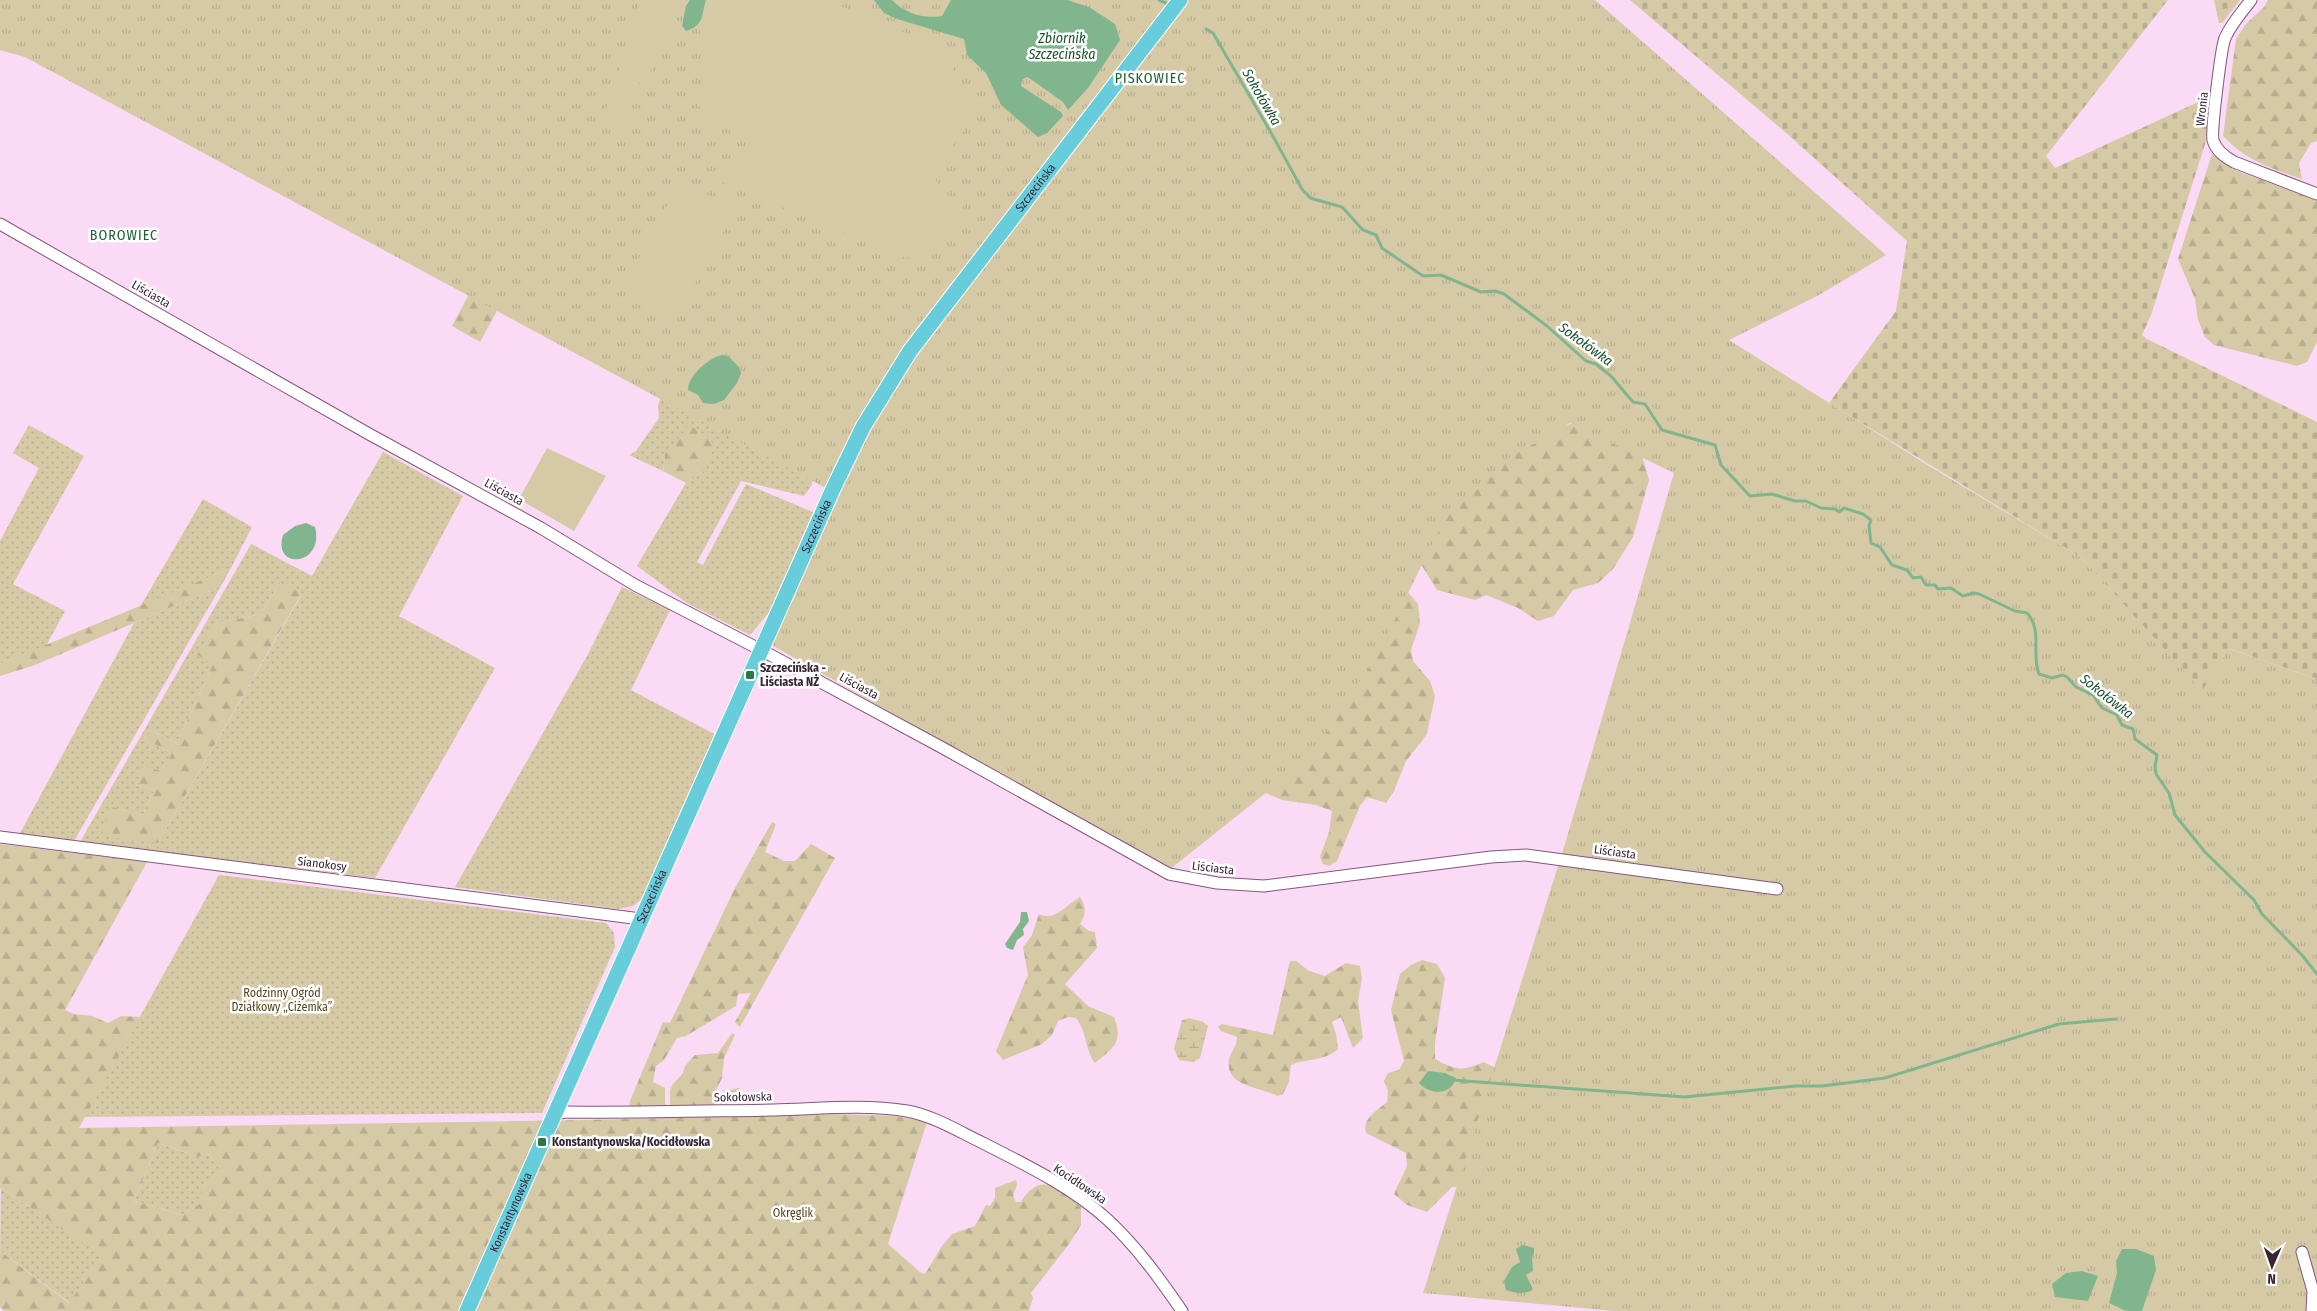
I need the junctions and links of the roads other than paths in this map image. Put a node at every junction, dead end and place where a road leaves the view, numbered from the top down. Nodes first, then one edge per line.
1 (1180, 0) edge
2 (2251, 0) edge
3 (2317, 194) edge
4 (0, 224) edge
5 (761, 650) junction
6 (0, 838) edge
7 (1777, 889) dead end
8 (641, 919) junction
9 (554, 1114) junction
10 (931, 1117) joint
11 (2302, 1252) dead end
12 (466, 1311) edge
13 (1182, 1311) edge
14 (2312, 1311) edge

1 - 5 main road, Szczecińska
2 - 3 street, Wronia
4 - 5 street, Liściasta
5 - 7 street, Liściasta
5 - 8 main road, Szczecińska
6 - 8 street, Sianokosy
8 - 9 main road, Szczecińska
9 - 10 street, Sokołowska
9 - 12 main road, Konstantynowska
10 - 13 street, Kocidłowska
11 - 14 street

